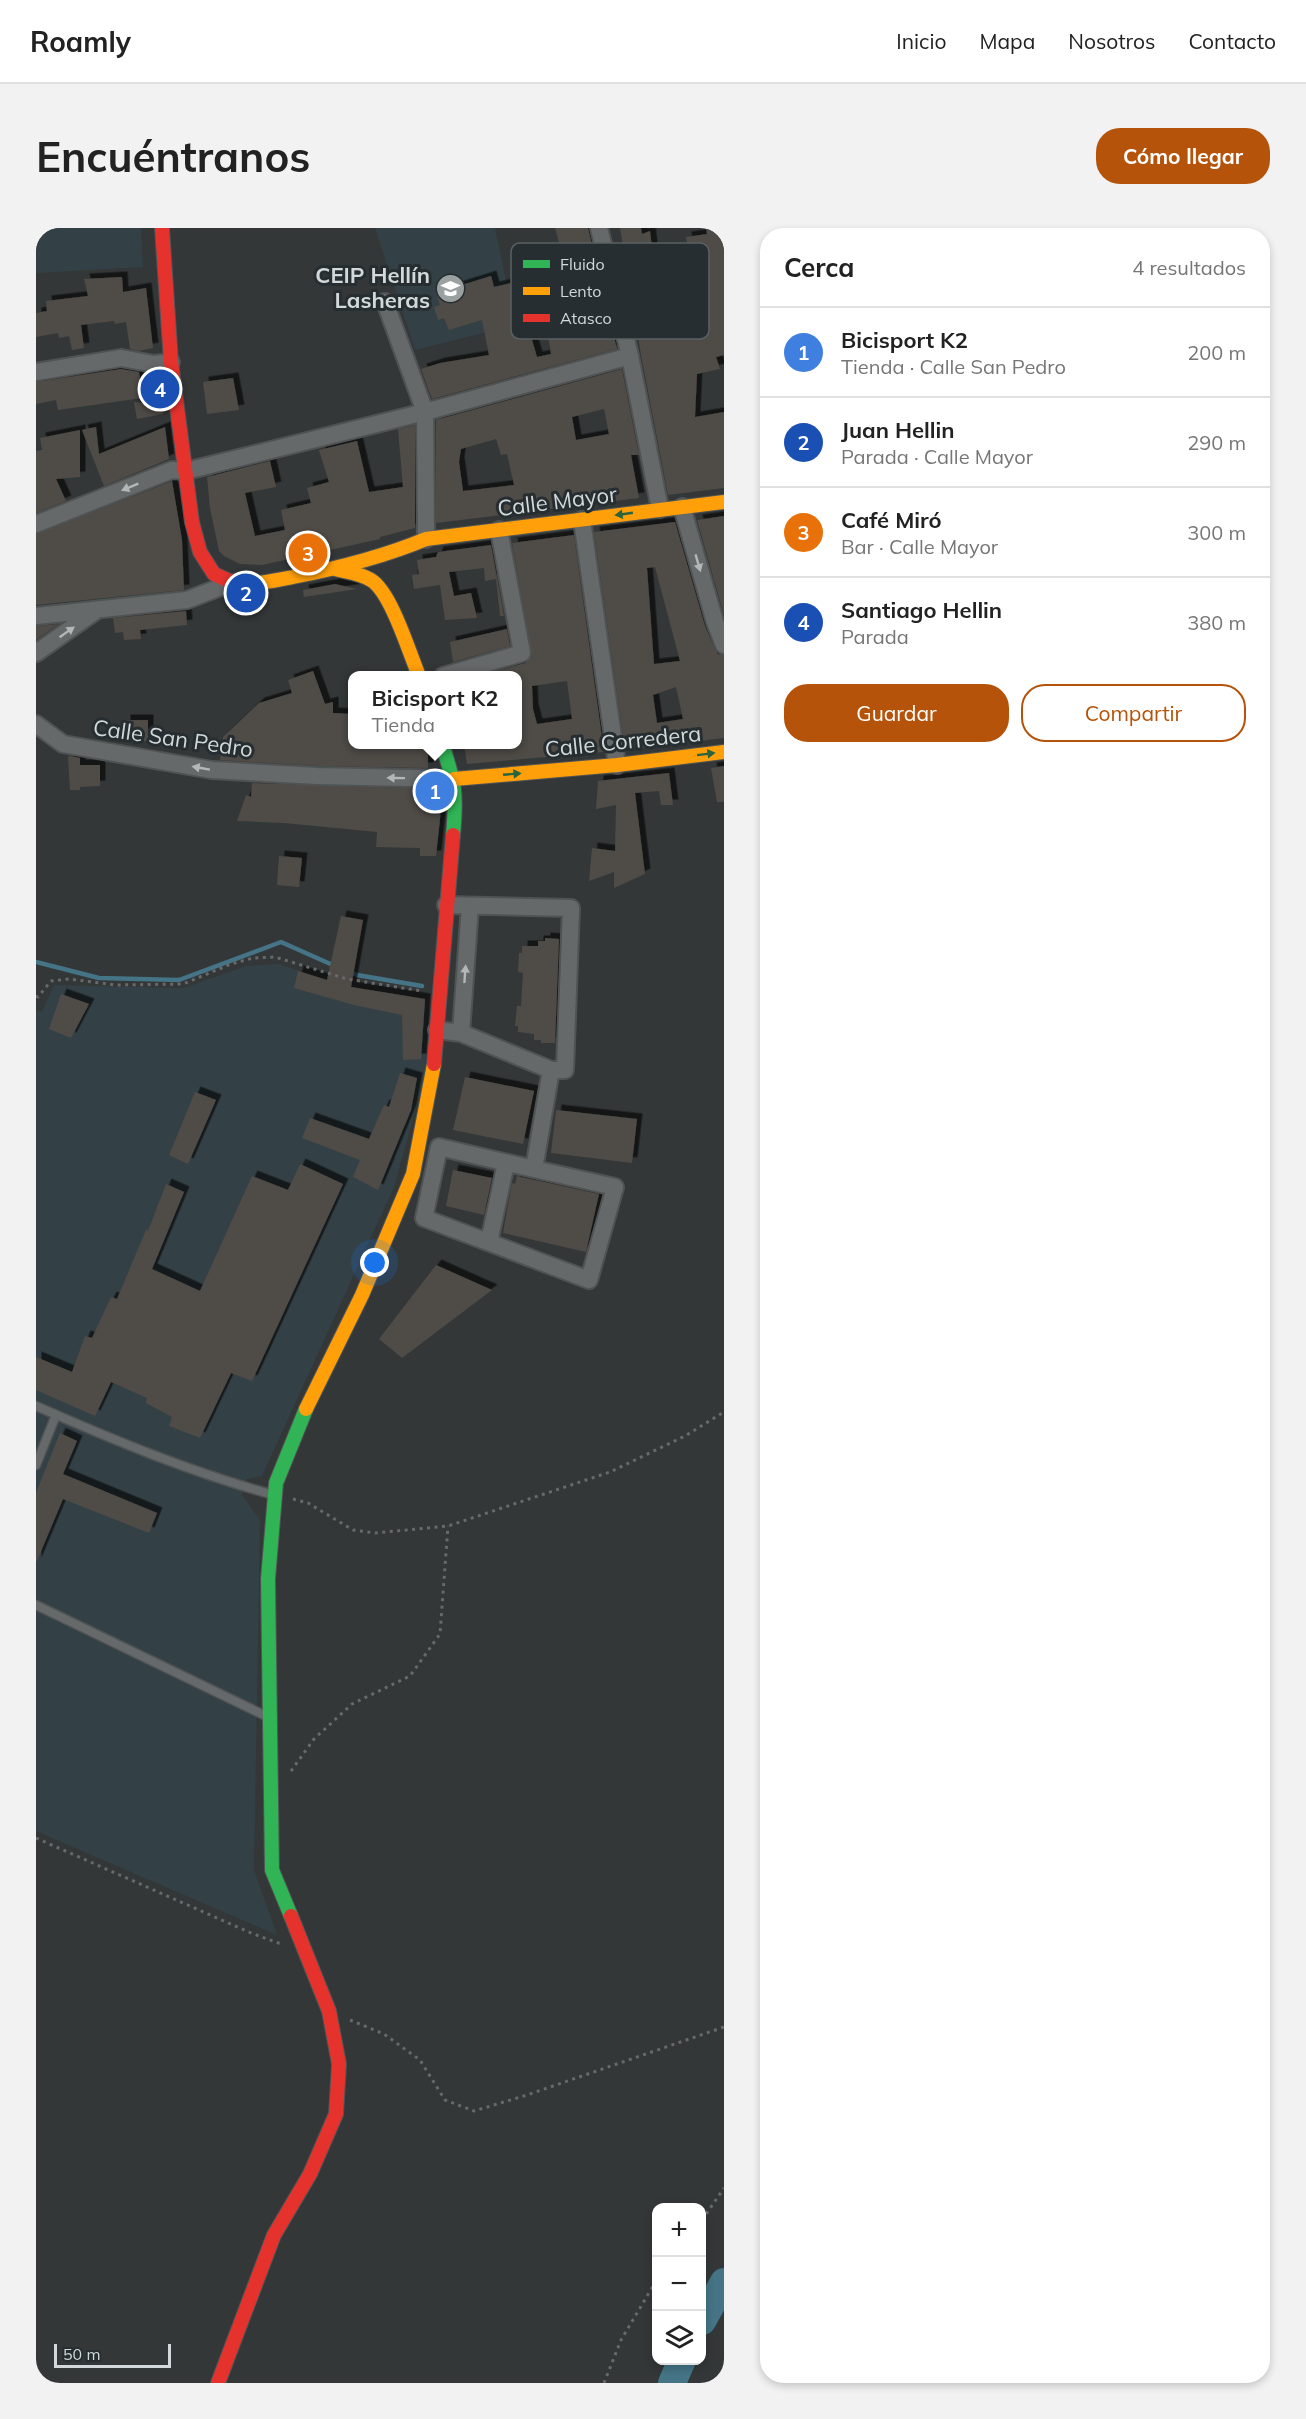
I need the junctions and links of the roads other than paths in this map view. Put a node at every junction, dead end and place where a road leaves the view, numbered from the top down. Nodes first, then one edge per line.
1 (162, 228) edge
2 (599, 228) edge
3 (603, 243) edge
4 (386, 302) dead end
5 (626, 339) edge
6 (630, 356) junction
7 (171, 362) junction
8 (36, 372) edge
9 (424, 412) junction
10 (186, 471) junction
11 (724, 502) edge
12 (682, 507) junction
13 (660, 509) junction
14 (582, 520) junction
15 (36, 524) edge
16 (499, 530) junction
17 (426, 539) junction
18 (335, 569) junction
19 (231, 583) junction
20 (97, 610) junction
21 (36, 615) edge
22 (724, 645) edge
23 (36, 653) edge
24 (418, 671) edge
25 (457, 671) edge
26 (36, 724) edge
27 (444, 749) edge
28 (724, 752) edge
29 (617, 765) junction
30 (454, 779) junction
31 (446, 905) junction
32 (470, 906) junction
33 (437, 1030) junction
34 (461, 1033) junction
35 (558, 1070) junction
36 (506, 1163) junction
37 (534, 1169) junction
38 (489, 1242) junction
39 (36, 1406) edge
40 (56, 1415) junction
41 (36, 1465) edge
42 (274, 1495) junction
43 (36, 1605) edge
44 (270, 1718) junction
45 (218, 2383) edge

1 - 7 main road
2 - 3 street
4 - 9 street
5 - 6 street
6 - 9 street
6 - 13 street
7 - 8 street
7 - 10 main road
9 - 10 street
9 - 17 street
10 -> 15 street
10 - 19 main road
11 - 12 main road, Calle Mayor
12 - 13 main road, Calle Mayor
12 -> 22 street
13 -> 14 main road, Calle Mayor
14 - 16 main road, Calle Mayor
14 - 29 street
16 - 17 main road, Calle Mayor
16 - 25 street
17 - 18 main road, Calle Mayor
18 - 19 main road, Calle Mayor
18 - 24 main road
19 - 20 street
20 - 21 street
23 -> 20 street
30 -> 26 street, Calle San Pedro
27 - 30 main road
29 -> 28 main road, Calle Corredera
30 -> 29 main road, Calle Corredera
30 - 31 main road
31 - 32 street
31 - 33 main road
34 -> 32 street
32 - 35 street
33 - 34 street
33 - 42 main road
34 - 35 street
35 - 37 street
36 - 37 street
36 - 38 street
36 - 38 street
37 - 38 street
39 - 40 lane
40 - 41 lane
40 - 42 lane
42 - 44 main road
43 - 44 lane
44 - 45 main road

